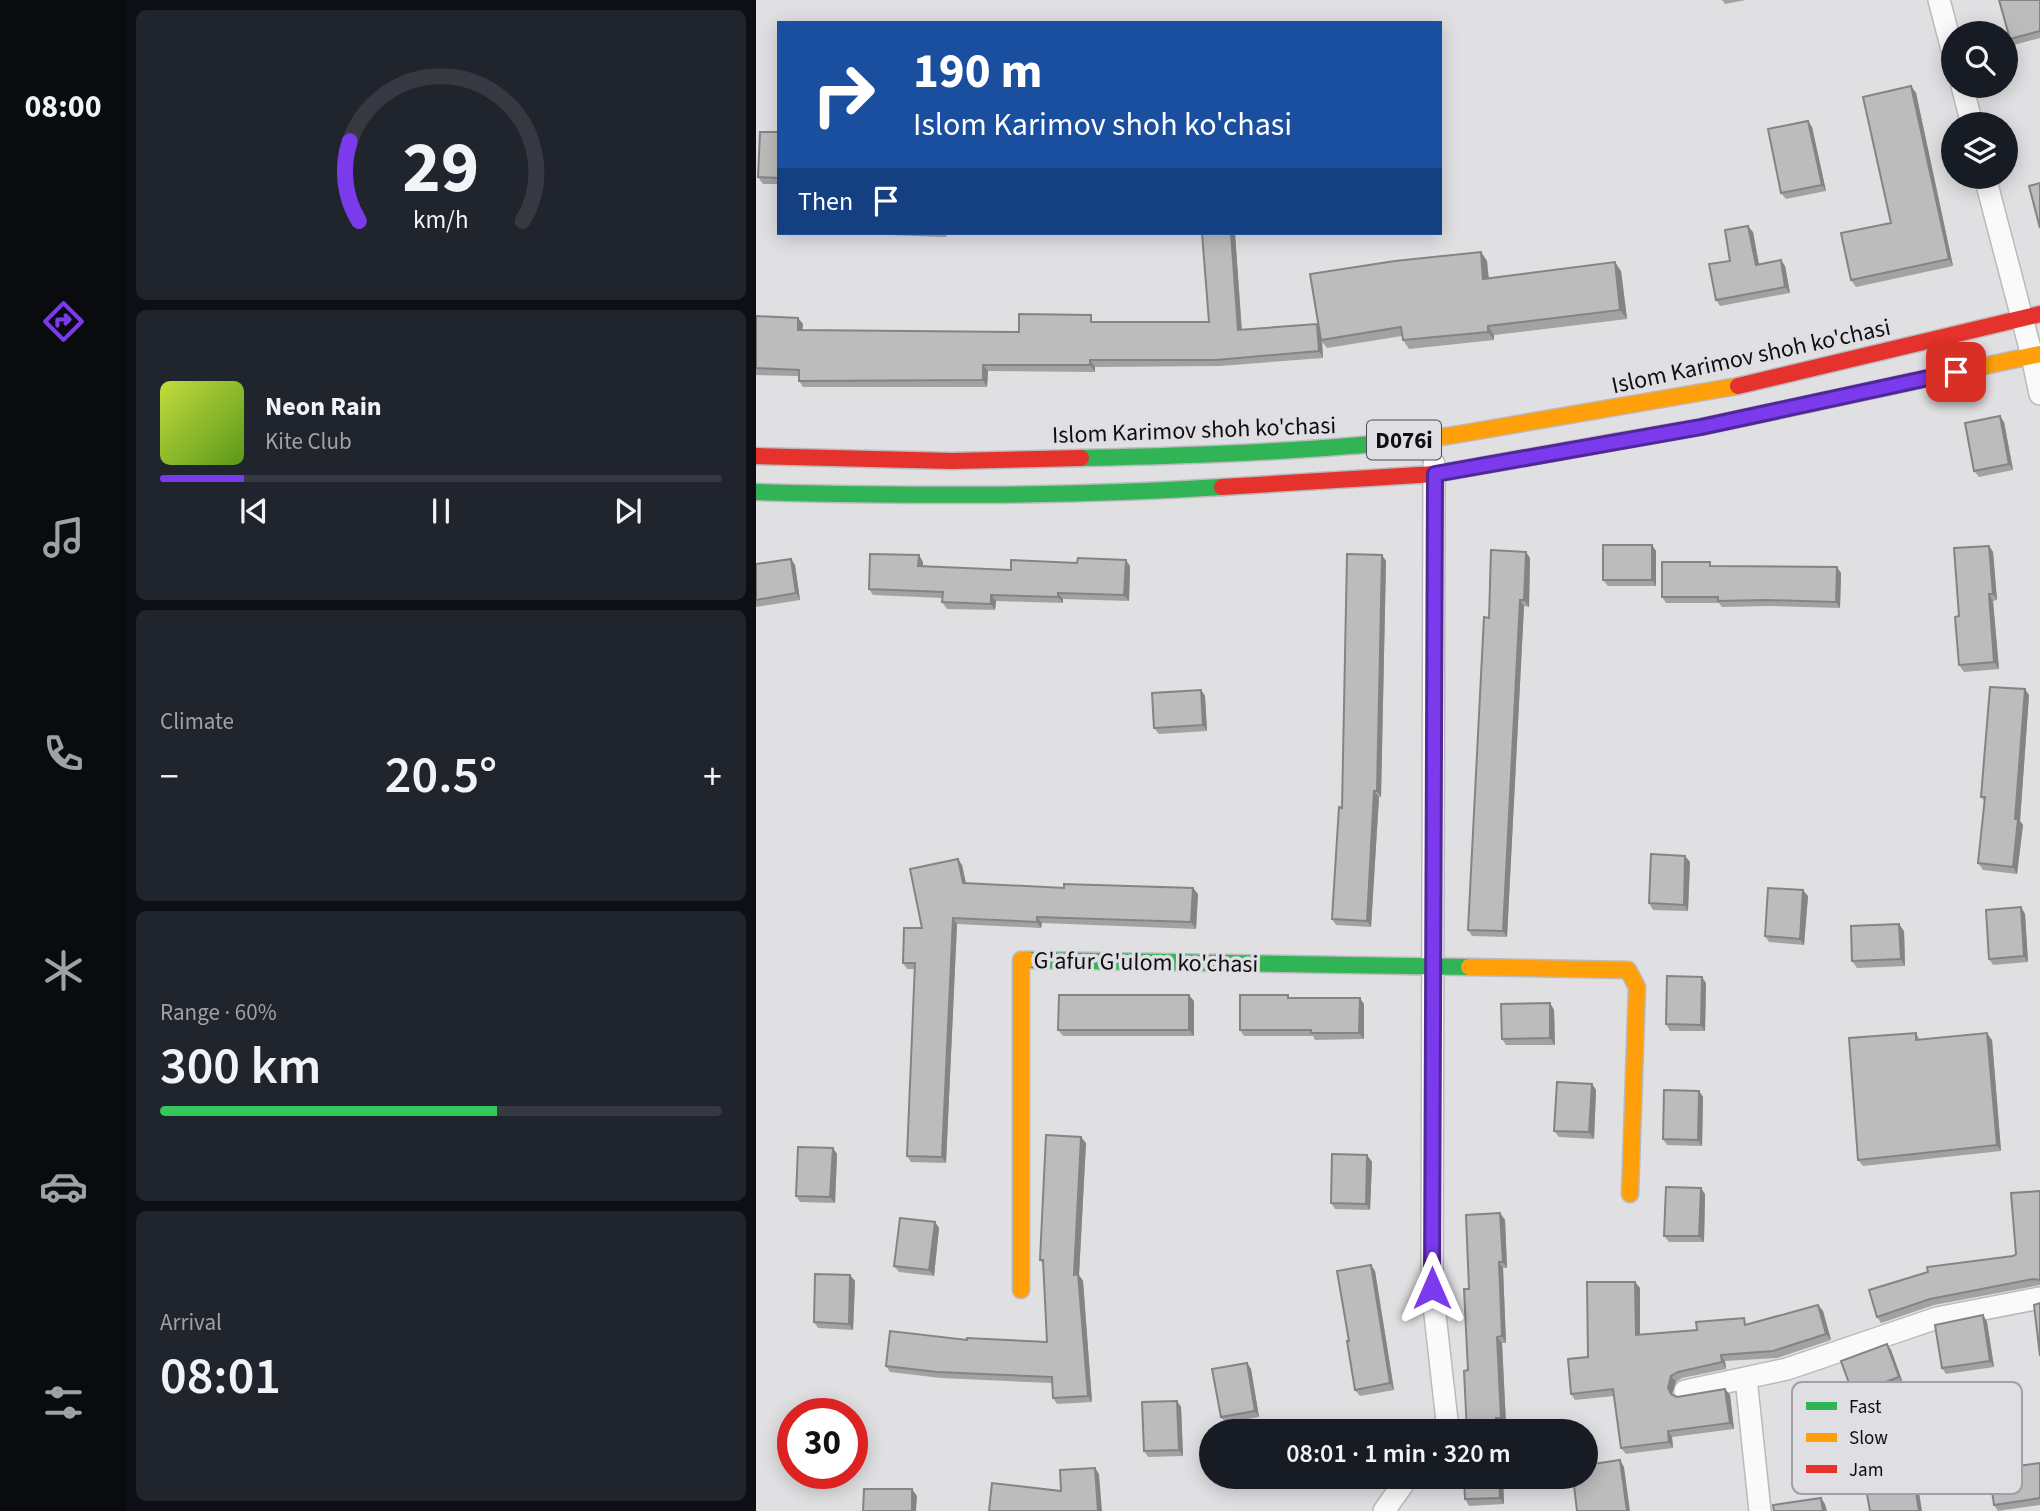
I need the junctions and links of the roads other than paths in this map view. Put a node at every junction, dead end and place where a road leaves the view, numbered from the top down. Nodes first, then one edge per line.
1 (1939, 0) edge
2 (1945, 21) edge
3 (1989, 189) edge
4 (2031, 317) edge
5 (2036, 355) edge
6 (2040, 394) edge
7 (1432, 437) junction
8 (756, 456) edge
9 (1435, 474) junction
10 (756, 492) edge
11 (1434, 967) junction
12 (1630, 1194) dead end
13 (1021, 1290) dead end
14 (2040, 1298) edge
15 (1746, 1378) junction
16 (1685, 1391) dead end
17 (1447, 1419) edge
18 (1400, 1489) edge
19 (1384, 1511) edge
20 (1760, 1511) edge

1 - 2 street
3 - 4 street
4 - 5 street
4 - 7 main road, Islom Karimov shoh ko'chasi / D076i
5 - 6 street
5 - 9 main road, D076i
7 - 8 main road, Islom Karimov shoh ko'chasi / D076i
7 - 9 street
9 - 10 main road, D076i
9 - 11 street
11 - 12 main road, G'afur G'ulom ko'chasi
11 - 13 main road, G'afur G'ulom ko'chasi
11 - 17 street
14 - 15 street
15 - 16 street
15 - 20 street
18 - 19 street

